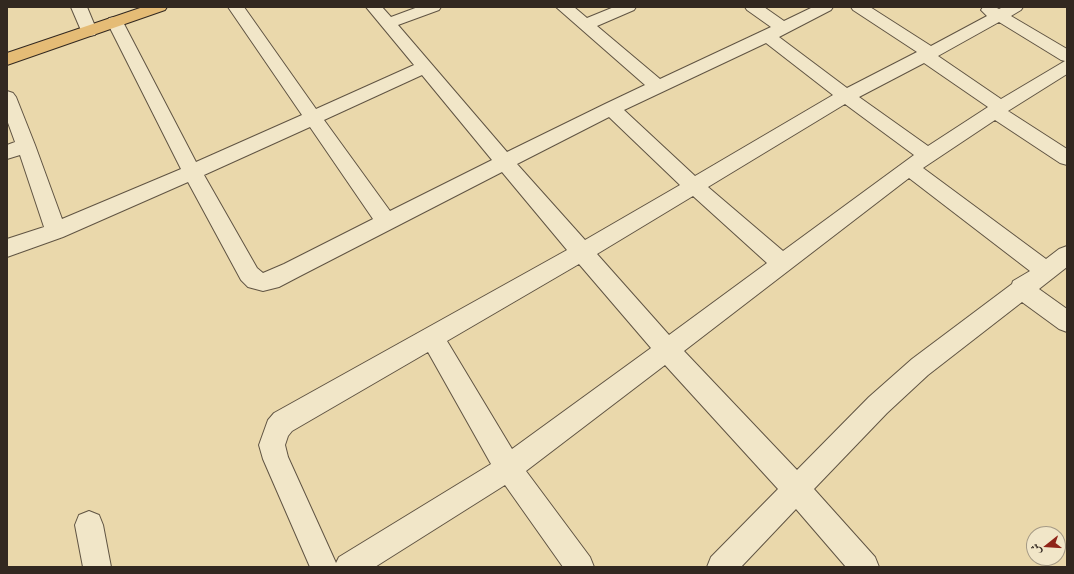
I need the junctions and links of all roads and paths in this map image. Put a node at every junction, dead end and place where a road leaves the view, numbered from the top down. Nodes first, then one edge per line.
1 (159, 7) edge
2 (236, 7) edge
3 (433, 7) edge
4 (564, 7) edge
5 (628, 7) edge
6 (753, 7) edge
7 (824, 7) edge
8 (859, 7) edge
9 (985, 7) edge
10 (1015, 7) edge
11 (117, 15) edge
12 (381, 15) edge
13 (999, 16) junction
14 (83, 19) edge
15 (586, 25) junction
16 (775, 32) junction
17 (7, 43) edge
18 (928, 54) junction
19 (1067, 56) edge
20 (7, 58) edge
21 (1067, 66) edge
22 (425, 67) junction
23 (658, 86) junction
24 (846, 96) junction
25 (7, 97) edge
26 (611, 108) junction
27 (998, 109) junction
28 (313, 117) junction
29 (26, 146) junction
30 (7, 152) edge
31 (927, 156) junction
32 (1067, 158) edge
33 (505, 163) junction
34 (909, 168) junction
35 (192, 172) junction
36 (694, 186) junction
37 (386, 222) junction
38 (56, 231) junction
39 (7, 248) edge
40 (582, 252) junction
41 (1067, 255) edge
42 (782, 263) junction
43 (1046, 271) junction
44 (1021, 288) junction
45 (1067, 322) edge
46 (432, 337) junction
47 (667, 350) junction
48 (508, 468) junction
49 (797, 490) junction
50 (89, 525) dead end
51 (97, 567) edge
52 (324, 567) edge
53 (349, 567) edge
54 (580, 567) edge
55 (721, 567) edge
56 (865, 567) edge

1 - 11 main road
2 - 28 street
3 - 12 street
4 - 15 street
5 - 15 street
6 - 16 street
7 - 16 street
8 - 18 street
9 - 13 street
10 - 13 street
11 - 14 main road
11 - 35 street
12 - 22 street
13 - 18 street
13 - 19 street
14 - 17 main road
14 - 20 main road
15 - 23 street
16 - 23 street
16 - 24 street
18 - 24 street
18 - 27 street
21 - 27 street
22 - 28 street
22 - 33 street
23 - 26 street
24 - 31 street
24 - 36 street
25 - 29 street
26 - 33 street
26 - 36 street
27 - 31 street
27 - 32 street
28 - 35 street
28 - 37 street
29 - 30 street
29 - 38 street
31 - 34 street
33 - 37 street
33 - 40 street
34 - 42 street
34 - 43 street
35 - 37 street
35 - 38 street
36 - 40 street
36 - 42 street
38 - 39 street
40 - 46 street
40 - 47 street
41 - 43 street
42 - 47 street
43 - 44 street
44 - 45 street
44 - 49 street
46 - 48 street
46 - 52 street
47 - 48 street
47 - 49 street
48 - 53 street
48 - 54 street
49 - 55 street
49 - 56 street
50 - 51 street

